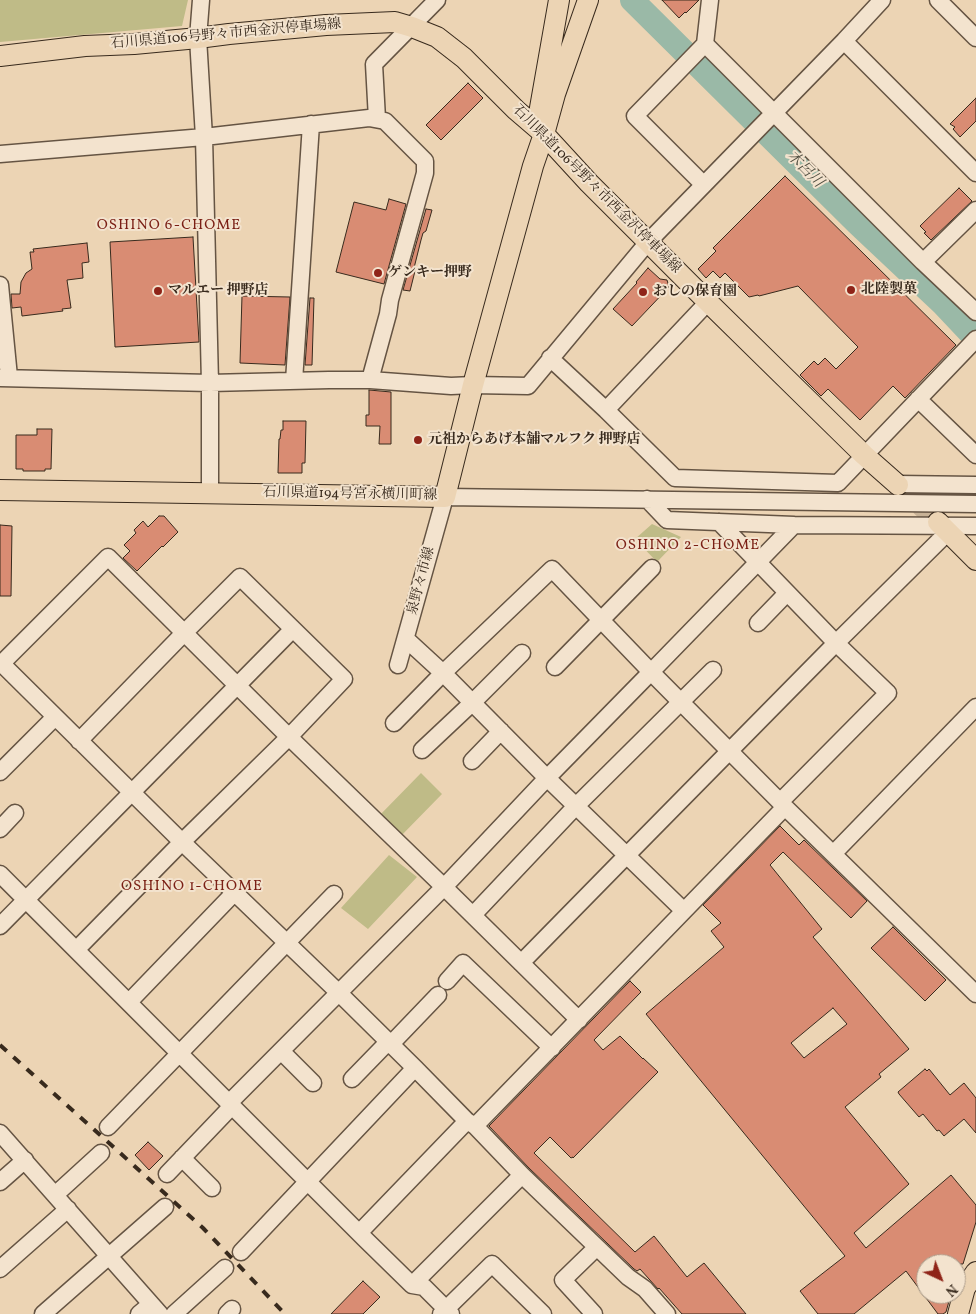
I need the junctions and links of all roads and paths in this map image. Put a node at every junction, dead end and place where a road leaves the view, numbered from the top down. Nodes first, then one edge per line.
1 (201, 0) edge
2 (437, 0) edge
3 (559, 0) edge
4 (588, 0) edge
5 (710, 0) edge
6 (882, 0) edge
7 (938, 0) edge
8 (412, 26) junction
9 (198, 38) junction
10 (976, 38) edge
11 (844, 41) junction
12 (703, 46) junction
13 (0, 56) edge
14 (772, 114) junction
15 (377, 119) junction
16 (311, 124) junction
17 (544, 134) junction
18 (204, 137) junction
19 (0, 154) edge
20 (976, 173) edge
21 (704, 184) junction
22 (976, 210) edge
23 (648, 242) junction
24 (923, 262) junction
25 (0, 285) edge
26 (708, 302) junction
27 (976, 312) edge
28 (972, 349) edge
29 (550, 358) junction
30 (4, 377) edge
31 (370, 380) junction
32 (294, 381) junction
33 (210, 382) junction
34 (473, 385) junction
35 (918, 399) junction
36 (606, 410) junction
37 (976, 454) edge
38 (864, 455) junction
39 (675, 478) junction
40 (898, 485) joint
41 (976, 485) edge
42 (0, 490) edge
43 (210, 494) junction
44 (445, 496) junction
45 (647, 499) junction
46 (670, 500) junction
47 (976, 504) edge
48 (719, 522) junction
49 (794, 525) junction
50 (943, 526) junction
51 (976, 526) edge
52 (976, 560) edge
53 (758, 562) junction
54 (652, 568) dead end
55 (787, 593) junction
56 (602, 621) junction
57 (758, 623) dead end
58 (293, 628) junction
59 (184, 633) junction
60 (406, 639) junction
61 (836, 643) junction
62 (522, 653) dead end
63 (0, 664) edge
64 (398, 665) dead end
65 (555, 667) dead end
66 (713, 670) dead end
67 (651, 672) junction
68 (444, 673) junction
69 (236, 685) junction
70 (472, 702) junction
71 (681, 702) junction
72 (976, 707) edge
73 (55, 717) junction
74 (394, 722) dead end
75 (501, 731) junction
76 (288, 737) junction
77 (79, 741) junction
78 (422, 750) dead end
79 (729, 750) junction
80 (472, 761) dead end
81 (0, 772) edge
82 (547, 778) junction
83 (132, 793) junction
84 (783, 804) junction
85 (576, 806) junction
86 (15, 813) dead end
87 (0, 829) edge
88 (182, 842) junction
89 (833, 854) junction
90 (627, 855) junction
91 (0, 874) edge
92 (444, 887) junction
93 (235, 892) junction
94 (334, 894) dead end
95 (26, 900) junction
96 (684, 911) junction
97 (473, 915) junction
98 (0, 926) edge
99 (287, 942) junction
100 (76, 950) junction
101 (521, 963) junction
102 (339, 992) junction
103 (976, 994) edge
104 (128, 1002) junction
105 (579, 1020) junction
106 (390, 1043) junction
107 (552, 1048) junction
108 (280, 1051) junction
109 (179, 1053) junction
110 (415, 1068) junction
111 (352, 1079) dead end
112 (313, 1083) dead end
113 (231, 1105) junction
114 (471, 1124) junction
115 (108, 1127) dead end
116 (0, 1133) edge
117 (101, 1153) dead end
118 (182, 1158) junction
119 (24, 1160) junction
120 (167, 1174) dead end
121 (522, 1175) junction
122 (0, 1182) edge
123 (308, 1182) junction
124 (212, 1188) dead end
125 (55, 1195) junction
126 (165, 1207) dead end
127 (68, 1209) junction
128 (359, 1233) junction
129 (596, 1247) junction
130 (241, 1252) dead end
131 (108, 1256) junction
132 (0, 1268) edge
133 (225, 1268) dead end
134 (976, 1272) edge
135 (412, 1285) junction
136 (150, 1311) edge
137 (446, 1312) edge
138 (43, 1314) edge
139 (174, 1314) edge
140 (543, 1314) edge
141 (594, 1314) edge
142 (667, 1314) edge
143 (958, 1314) edge

1 - 9 street
2 - 8 street
3 - 17 main road, 石川県道194号宮永横川町線
4 - 17 main road, 石川県道194号宮永横川町線
5 - 12 street
6 - 11 street
7 - 10 street
8 - 9 main road, 石川県道106号野々市西金沢停車場線
8 - 15 street
8 - 17 main road, 石川県道106号野々市西金沢停車場線
9 - 13 main road, 石川県道106号野々市西金沢停車場線
9 - 18 street
11 - 14 street
11 - 20 street
12 - 14 street
12 - 21 street
14 - 21 street
14 - 24 street
15 - 16 street
15 - 31 street
16 - 18 street
16 - 32 street
17 - 23 main road, 石川県道106号野々市西金沢停車場線
17 - 34 main road, 石川県道194号宮永横川町線
18 - 19 street
18 - 33 street
21 - 23 street
22 - 24 street
23 - 26 main road, 石川県道106号野々市西金沢停車場線
23 - 29 street
24 - 27 street
25 - 30 street
26 - 36 street
26 - 38 main road, 石川県道106号野々市西金沢停車場線
28 - 35 street
29 - 34 street
29 - 36 street
30 - 33 street
31 - 32 street
31 - 34 street
32 - 33 street
33 - 43 street
34 - 44 main road, 石川県道194号宮永横川町線
35 - 37 street
35 - 38 street
36 - 39 street
38 - 39 street
38 - 40 main road, 石川県道106号野々市西金沢停車場線
39 - 46 street
40 - 41 street
42 - 43 main road, 石川県道194号宮永横川町線
43 - 44 main road, 石川県道194号宮永横川町線
44 - 45 street
44 - 60 street, 泉野々市線
45 - 46 street
45 - 48 street
46 - 47 street
48 - 49 street
48 - 53 street
49 - 50 street
49 - 53 street
50 - 51 street
50 - 52 main road
50 - 61 street
53 - 55 street
53 - 67 street
54 - 56 street
55 - 57 street
55 - 61 street
56 - 65 street
56 - 67 street
56 - 68 street
58 - 59 street
58 - 69 street
58 - 76 street
59 - 63 street
59 - 69 street
59 - 77 street
60 - 64 street, 泉野々市線
60 - 68 street
61 - 79 street
61 - 84 street
62 - 70 street
63 - 73 street
66 - 71 street
67 - 71 street
67 - 82 street
68 - 70 street
68 - 74 street
69 - 76 street
69 - 83 street
70 - 75 street
70 - 78 street
71 - 79 street
71 - 85 street
72 - 89 street
73 - 77 street
73 - 81 street
75 - 80 street
75 - 82 street
76 - 88 street
76 - 92 street
77 - 83 street
79 - 84 street
79 - 90 street
82 - 85 street
82 - 92 street
83 - 88 street
83 - 95 street
84 - 89 street
84 - 96 street
85 - 90 street
85 - 97 street
86 - 87 street
88 - 93 street
88 - 100 street
89 - 103 street
90 - 96 street
90 - 101 street
91 - 95 street
92 - 97 street
92 - 102 street
93 - 99 street
93 - 104 street
94 - 99 street
95 - 98 street
95 - 100 street
96 - 105 street
97 - 101 street
99 - 102 street
99 - 109 street
100 - 104 street
101 - 105 street
102 - 106 street
102 - 108 street
104 - 109 street
105 - 107 street
106 - 107 street
106 - 110 street
106 - 111 street
107 - 114 street
108 - 112 street
108 - 113 street
109 - 113 street
109 - 115 street
110 - 114 street
110 - 123 street
113 - 118 street
113 - 123 street
114 - 121 street
114 - 128 street
116 - 119 street
117 - 125 street
118 - 120 street
118 - 124 street
119 - 122 street
119 - 125 street
121 - 129 street
121 - 135 street
123 - 128 street
123 - 130 street
125 - 127 street
126 - 131 street
127 - 131 street
127 - 132 street
128 - 135 street
129 - 141 street
129 - 142 street
131 - 136 street
131 - 138 street
133 - 139 street
134 - 143 main road
135 - 137 street
137 - 140 street

